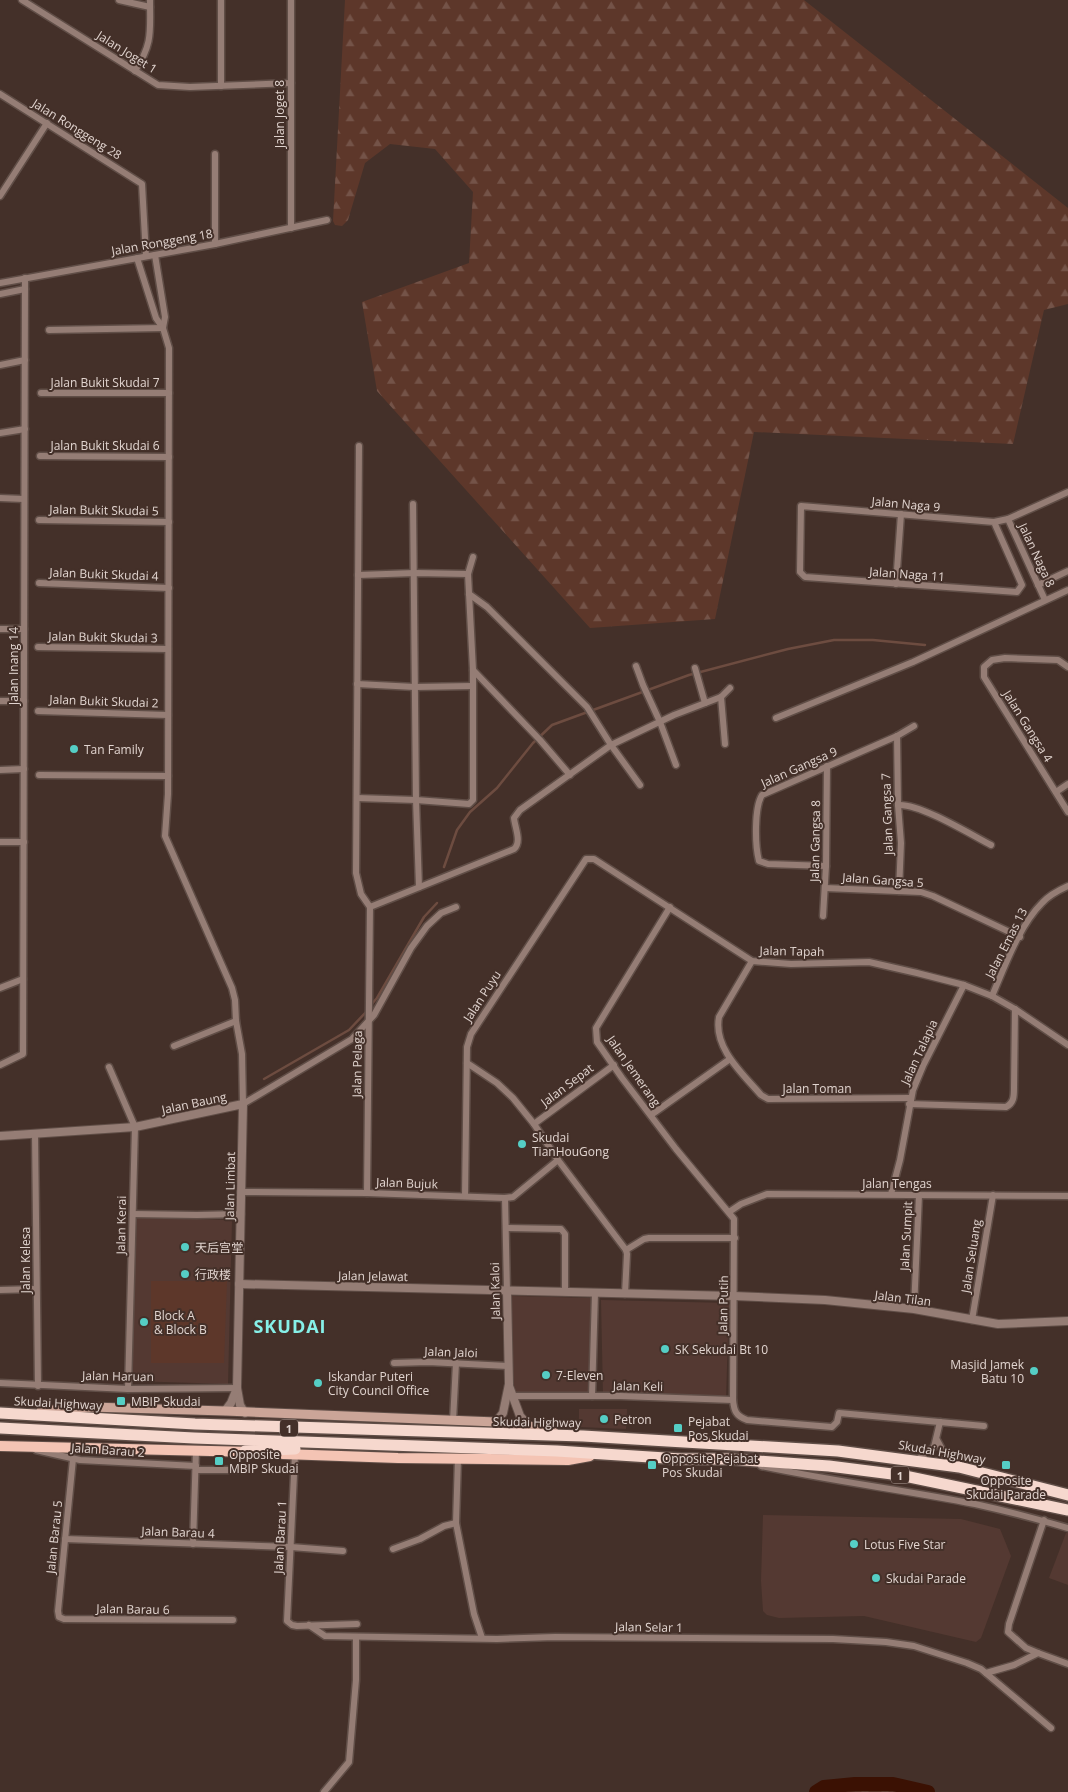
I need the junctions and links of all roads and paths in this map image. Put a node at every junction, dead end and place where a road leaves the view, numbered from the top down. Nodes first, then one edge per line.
1 (22, 0) edge
2 (119, 0) edge
3 (220, 0) edge
4 (291, 0) edge
5 (150, 4) edge
6 (135, 71) junction
7 (291, 83) junction
8 (221, 86) junction
9 (0, 95) edge
10 (47, 123) junction
11 (216, 154) dead end
12 (0, 196) edge
13 (327, 220) dead end
14 (291, 228) junction
15 (215, 244) junction
16 (155, 255) junction
17 (146, 256) junction
18 (137, 258) junction
19 (25, 278) junction
20 (0, 283) edge
21 (25, 289) junction
22 (0, 294) edge
23 (163, 328) junction
24 (49, 330) dead end
25 (25, 360) junction
26 (0, 365) edge
27 (41, 393) dead end
28 (169, 393) junction
29 (24, 429) junction
30 (0, 433) edge
31 (359, 446) dead end
32 (40, 456) dead end
33 (169, 457) junction
34 (1068, 492) edge
35 (0, 498) edge
36 (24, 499) junction
37 (413, 504) dead end
38 (901, 514) junction
39 (1008, 519) junction
40 (39, 520) dead end
41 (169, 522) junction
42 (994, 522) junction
43 (473, 557) dead end
44 (1068, 571) edge
45 (415, 573) junction
46 (468, 574) junction
47 (358, 575) junction
48 (802, 576) joint
49 (40, 583) dead end
50 (896, 584) junction
51 (1038, 584) junction
52 (168, 588) junction
53 (1068, 590) edge
54 (469, 594) junction
55 (1045, 600) junction
56 (0, 628) edge
57 (24, 629) junction
58 (38, 647) dead end
59 (168, 649) junction
60 (636, 666) dead end
61 (1068, 668) edge
62 (695, 669) dead end
63 (472, 670) junction
64 (357, 684) junction
65 (472, 686) junction
66 (415, 687) junction
67 (730, 688) dead end
68 (721, 697) junction
69 (0, 701) edge
70 (24, 701) junction
71 (705, 704) junction
72 (38, 711) dead end
73 (168, 715) junction
74 (776, 718) dead end
75 (660, 722) junction
76 (914, 726) dead end
77 (897, 736) junction
78 (611, 744) junction
79 (725, 744) dead end
80 (676, 765) dead end
81 (827, 766) junction
82 (0, 770) edge
83 (24, 770) junction
84 (40, 775) dead end
85 (570, 775) junction
86 (168, 776) junction
87 (1068, 784) edge
88 (640, 785) dead end
89 (1056, 792) junction
90 (358, 798) junction
91 (416, 800) junction
92 (898, 805) junction
93 (1068, 812) edge
94 (0, 842) edge
95 (24, 842) junction
96 (991, 845) dead end
97 (586, 859) joint
98 (826, 866) junction
99 (1068, 886) edge
100 (419, 887) junction
101 (826, 888) junction
102 (899, 891) junction
103 (370, 907) junction
104 (456, 907) dead end
105 (670, 907) junction
106 (823, 916) dead end
107 (1020, 937) junction
108 (752, 961) junction
109 (23, 979) junction
110 (964, 985) junction
111 (0, 988) edge
112 (992, 996) junction
113 (1015, 1009) junction
114 (236, 1021) junction
115 (368, 1023) junction
116 (1068, 1045) edge
117 (174, 1046) dead end
118 (730, 1059) junction
119 (467, 1063) junction
120 (0, 1065) edge
121 (614, 1065) junction
122 (109, 1067) dead end
123 (910, 1101) junction
124 (243, 1104) junction
125 (651, 1115) junction
126 (534, 1124) junction
127 (135, 1127) junction
128 (35, 1134) junction
129 (0, 1136) edge
130 (558, 1160) junction
131 (242, 1192) junction
132 (367, 1193) junction
133 (891, 1194) junction
134 (919, 1195) junction
135 (993, 1195) junction
136 (465, 1196) junction
137 (1068, 1196) edge
138 (505, 1198) junction
139 (729, 1212) junction
140 (133, 1214) junction
141 (241, 1214) junction
142 (506, 1228) junction
143 (735, 1238) junction
144 (626, 1250) junction
145 (239, 1284) junction
146 (36, 1289) junction
147 (0, 1290) edge
148 (507, 1291) junction
149 (565, 1292) junction
150 (595, 1293) junction
151 (625, 1294) junction
152 (734, 1296) junction
153 (914, 1309) junction
154 (972, 1320) junction
155 (1068, 1321) edge
156 (394, 1363) dead end
157 (456, 1364) junction
158 (508, 1366) junction
159 (0, 1384) edge
160 (509, 1384) junction
161 (38, 1386) junction
162 (237, 1388) junction
163 (128, 1389) junction
164 (513, 1396) junction
165 (592, 1396) junction
166 (733, 1400) junction
167 (225, 1411) junction
168 (4, 1413) edge
169 (246, 1413) junction
170 (453, 1421) junction
171 (496, 1422) junction
172 (940, 1422) junction
173 (529, 1426) junction
174 (984, 1426) dead end
175 (0, 1428) edge
176 (570, 1436) junction
177 (937, 1440) junction
178 (377, 1445) junction
179 (0, 1446) edge
180 (21, 1447) junction
181 (196, 1450) junction
182 (245, 1451) junction
183 (295, 1454) junction
184 (601, 1454) junction
185 (458, 1458) junction
186 (73, 1459) junction
187 (730, 1459) junction
188 (916, 1460) junction
189 (959, 1467) junction
190 (196, 1468) junction
191 (239, 1470) dead end
192 (1068, 1495) edge
193 (1068, 1510) edge
194 (1044, 1520) junction
195 (456, 1523) junction
196 (1068, 1528) edge
197 (65, 1539) junction
198 (193, 1544) junction
199 (290, 1547) junction
200 (393, 1549) dead end
201 (343, 1551) dead end
202 (59, 1617) joint
203 (233, 1620) dead end
204 (357, 1624) dead end
205 (309, 1625) junction
206 (356, 1637) junction
207 (482, 1638) junction
208 (1038, 1653) junction
209 (1068, 1664) edge
210 (986, 1673) junction
211 (1051, 1728) dead end
212 (324, 1792) edge

1 - 6 street, Jalan Joget 1
2 - 5 street
3 - 8 street
4 - 7 street, Jalan Joget 8
5 - 6 street
6 - 8 street, Jalan Joget 1
7 - 8 street, Jalan Joget 1
7 - 14 street, Jalan Joget 8
9 - 10 street, Jalan Ronggeng 28
10 - 12 street
10 - 17 street, Jalan Ronggeng 28
11 - 15 street
13 - 14 street, Jalan Ronggeng 18
14 - 15 street, Jalan Ronggeng 18
15 - 16 street, Jalan Ronggeng 18
16 - 17 street, Jalan Ronggeng 18
16 - 23 street
17 - 18 street, Jalan Ronggeng 18
18 - 19 street, Jalan Ronggeng 18
18 - 23 street
19 - 20 street, Jalan Ronggeng 18
19 - 21 street, Jalan Inang 14
21 - 22 street
21 - 25 street, Jalan Inang 14
23 - 24 street
23 - 28 street
25 - 26 street
25 - 29 street, Jalan Inang 14
27 - 28 street, Jalan Bukit Skudai 7
28 - 33 street
29 - 30 street
29 - 36 street, Jalan Inang 14
31 - 47 street
32 - 33 street, Jalan Bukit Skudai 6
33 - 41 street
34 - 39 street, Jalan Naga 9
35 - 36 street
36 - 57 street, Jalan Inang 14
37 - 45 street
38 - 42 street, Jalan Naga 9
38 - 48 street, Jalan Naga 9
38 - 50 street
39 - 42 street, Jalan Naga 9
39 - 51 street, Jalan Naga 8
40 - 41 street, Jalan Bukit Skudai 5
41 - 52 street
42 - 50 street, Jalan Naga 11
43 - 46 street
44 - 51 street
45 - 46 street
45 - 47 street
45 - 66 street
46 - 54 street
47 - 64 street
48 - 50 street, Jalan Naga 11
49 - 52 street, Jalan Bukit Skudai 4
51 - 55 street, Jalan Naga 8
52 - 59 street
53 - 55 street
54 - 63 street
54 - 78 street
55 - 74 street
56 - 57 street
57 - 70 street, Jalan Inang 14
58 - 59 street, Jalan Bukit Skudai 3
59 - 73 street
60 - 75 street
61 - 89 street, Jalan Gangsa 4
62 - 71 street
63 - 65 street
63 - 85 street
64 - 66 street
64 - 90 street
65 - 66 street
65 - 91 street
66 - 91 street
67 - 68 street
68 - 71 street
68 - 79 street
69 - 70 street
70 - 83 street, Jalan Inang 14
71 - 75 street
72 - 73 street, Jalan Bukit Skudai 2
73 - 86 street
75 - 78 street
75 - 80 street
76 - 77 street, Jalan Gangsa 9
77 - 81 street, Jalan Gangsa 9
77 - 92 street, Jalan Gangsa 7
78 - 85 street
78 - 88 street
81 - 98 street, Jalan Gangsa 8
81 - 98 street, Jalan Gangsa 9
82 - 83 street
83 - 95 street, Jalan Inang 14
84 - 86 street
85 - 100 street
86 - 114 street
87 - 89 street
89 - 93 street, Jalan Gangsa 4
90 - 91 street
90 - 103 street
91 - 100 street
92 - 96 street
92 - 102 street, Jalan Gangsa 7
94 - 95 street
95 - 109 street, Jalan Inang 14
97 - 105 street, Jalan Tapah
97 - 119 street, Jalan Puyu
98 - 101 street, Jalan Gangsa 8
99 - 107 street, Jalan Emas 13
100 - 103 street
101 - 102 street, Jalan Gangsa 5
101 - 106 street, Jalan Gangsa 8
102 - 107 street, Jalan Gangsa 5
103 - 115 street
104 - 115 street, Jalan Pelaga
105 - 108 street, Jalan Tapah
105 - 121 street, Jalan Jemerang
107 - 112 street, Jalan Emas 13
108 - 110 street, Jalan Tapah
108 - 118 street, Jalan Toman
109 - 111 street
109 - 120 street, Jalan Inang 14
110 - 112 street, Jalan Tapah
110 - 123 street, Jalan Talapia
112 - 113 street, Jalan Tapah
113 - 116 street, Jalan Tapah
113 - 123 street, Jalan Talapia
114 - 117 street
114 - 124 street
115 - 124 street, Jalan Baung
115 - 132 street, Jalan Pelaga
118 - 123 street, Jalan Toman
118 - 125 street
119 - 126 street
119 - 136 street, Jalan Puyu
121 - 125 street, Jalan Jemerang
121 - 126 street, Jalan Sepat
122 - 127 street, Jalan Kerai
123 - 133 street
124 - 127 street, Jalan Baung
124 - 131 street, Jalan Limbat
125 - 139 street, Jalan Jemerang
126 - 130 street
127 - 128 street, Jalan Baung
127 - 140 street, Jalan Kerai
128 - 129 street, Jalan Baung
128 - 146 street, Jalan Kelesa
130 - 138 street
130 - 144 street
131 - 132 street, Jalan Bujuk
131 - 141 street, Jalan Limbat
132 - 136 street, Jalan Bujuk
133 - 134 street, Jalan Tengas
133 - 139 street, Jalan Tengas
134 - 135 street, Jalan Tengas
134 - 153 street, Jalan Sumpit
135 - 137 street, Jalan Tengas
135 - 154 street, Jalan Seluang
136 - 138 street, Jalan Bujuk
138 - 142 street, Jalan Kaloi
139 - 143 street, Jalan Putih
140 - 141 street
140 - 163 street, Jalan Kerai
141 - 145 street, Jalan Limbat
142 - 148 street, Jalan Kaloi
142 - 149 street
143 - 144 street
143 - 152 street, Jalan Putih
144 - 151 street
145 - 148 street, Jalan Jelawat
145 - 162 street, Jalan Limbat
146 - 147 street
146 - 161 street, Jalan Kelesa
148 - 149 street, Jalan Jelawat
148 - 158 street, Jalan Kaloi
149 - 150 street, Jalan Jelawat
150 - 151 street, Jalan Jelawat
150 - 165 street
151 - 152 street, Jalan Tilan
152 - 153 street, Jalan Tilan
152 - 166 street, Jalan Putih
153 - 154 street, Jalan Tilan
154 - 155 street, Jalan Tilan
156 - 157 street, Jalan Jaloi
157 - 158 street, Jalan Jaloi
157 - 170 street
158 - 160 street, Jalan Kaloi
159 - 161 street, Jalan Haruan
160 - 164 street, Jalan Kaloi
160 - 171 street, Jalan Kaloi
161 - 163 street, Jalan Haruan
162 - 163 street, Jalan Haruan
162 - 167 street, Jalan Limbat
162 - 169 street, Jalan Limbat
164 - 165 street, Jalan Keli
164 - 173 street, Jalan Kaloi
165 - 166 street, Jalan Keli
166 - 172 street
167 - 168 main road
167 - 169 main road
168 - 176 highway, Skudai Highway / 1
169 - 170 main road
170 - 171 main road
171 - 173 main road
172 - 174 street
172 - 177 street
173 - 176 main road
175 - 178 highway, 1
176 - 188 highway, Skudai Highway / 1
177 - 188 street
177 - 189 street
178 - 182 highway
178 - 184 highway, 1
179 - 180 main road
180 - 181 main road
180 - 186 street, Jalan Barau 2
181 - 182 main road
181 - 190 street
182 - 183 main road
183 - 185 main road
183 - 199 street, Jalan Barau 1
184 - 185 main road
184 - 187 highway, 1
185 - 195 street
186 - 190 street, Jalan Barau 2
186 - 197 street, Jalan Barau 5
187 - 193 highway, 1
187 - 194 street
188 - 189 highway, Skudai Highway / 1
189 - 192 highway, Skudai Highway / 1
190 - 191 street, Jalan Barau 2
190 - 198 street
194 - 196 street
194 - 208 street
195 - 200 street
195 - 207 street
197 - 198 street, Jalan Barau 4
197 - 202 street, Jalan Barau 5
198 - 199 street, Jalan Barau 4
199 - 201 street, Jalan Barau 4
199 - 205 street, Jalan Barau 1
202 - 203 street, Jalan Barau 6
204 - 205 street
205 - 206 street, Jalan Selar 1
206 - 207 street, Jalan Selar 1
206 - 212 street
207 - 210 street, Jalan Selar 1
208 - 209 street
208 - 210 street
210 - 211 street, Jalan Selar 1

